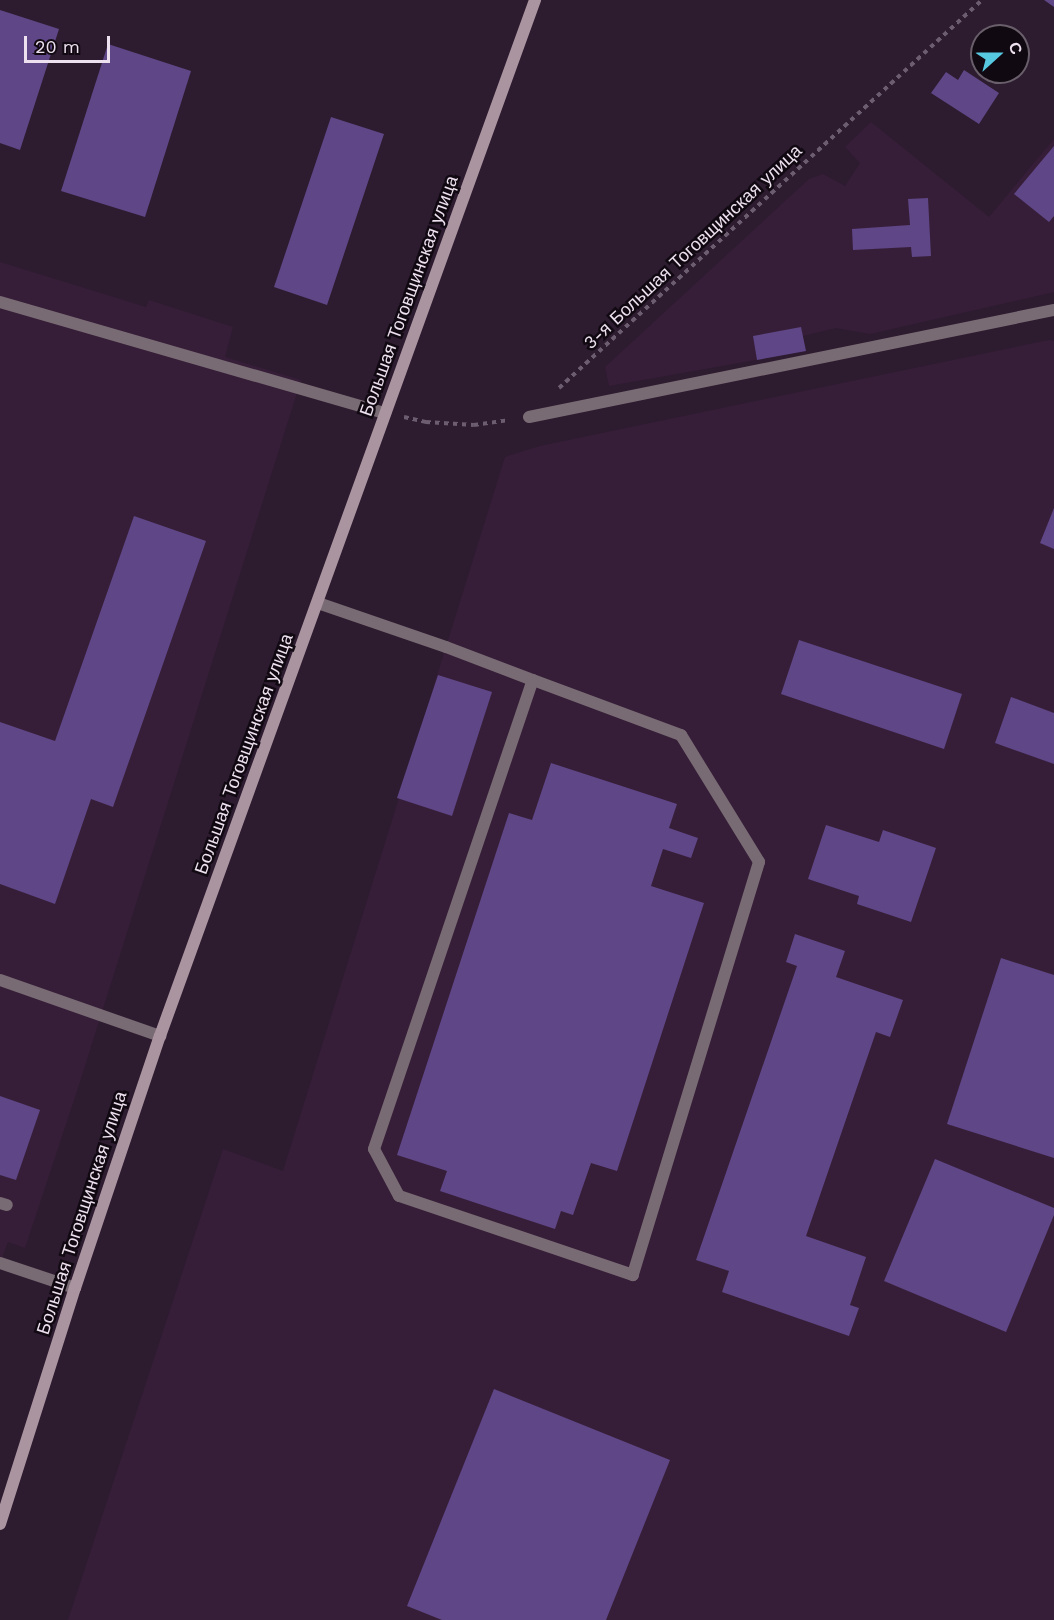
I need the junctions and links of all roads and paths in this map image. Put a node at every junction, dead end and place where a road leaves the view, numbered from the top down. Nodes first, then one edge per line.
1 (535, 0) edge
2 (982, 0) edge
3 (0, 302) edge
4 (1054, 310) edge
5 (555, 393) dead end
6 (385, 413) junction
7 (529, 417) joint
8 (318, 603) junction
9 (533, 680) junction
10 (0, 980) edge
11 (160, 1036) junction
12 (0, 1263) edge
13 (75, 1288) junction
14 (0, 1524) edge

1 - 6 street, Большая Тоговщинская улица
2 - 5 path, 3-я Большая Тоговщинская улица
3 - 6 lane
4 - 7 lane
6 - 7 path
6 - 8 street, Большая Тоговщинская улица
8 - 9 lane
8 - 11 street, Большая Тоговщинская улица
9 - 9 lane
10 - 11 lane
11 - 13 street, Большая Тоговщинская улица
12 - 13 lane
13 - 14 street, Большая Тоговщинская улица

